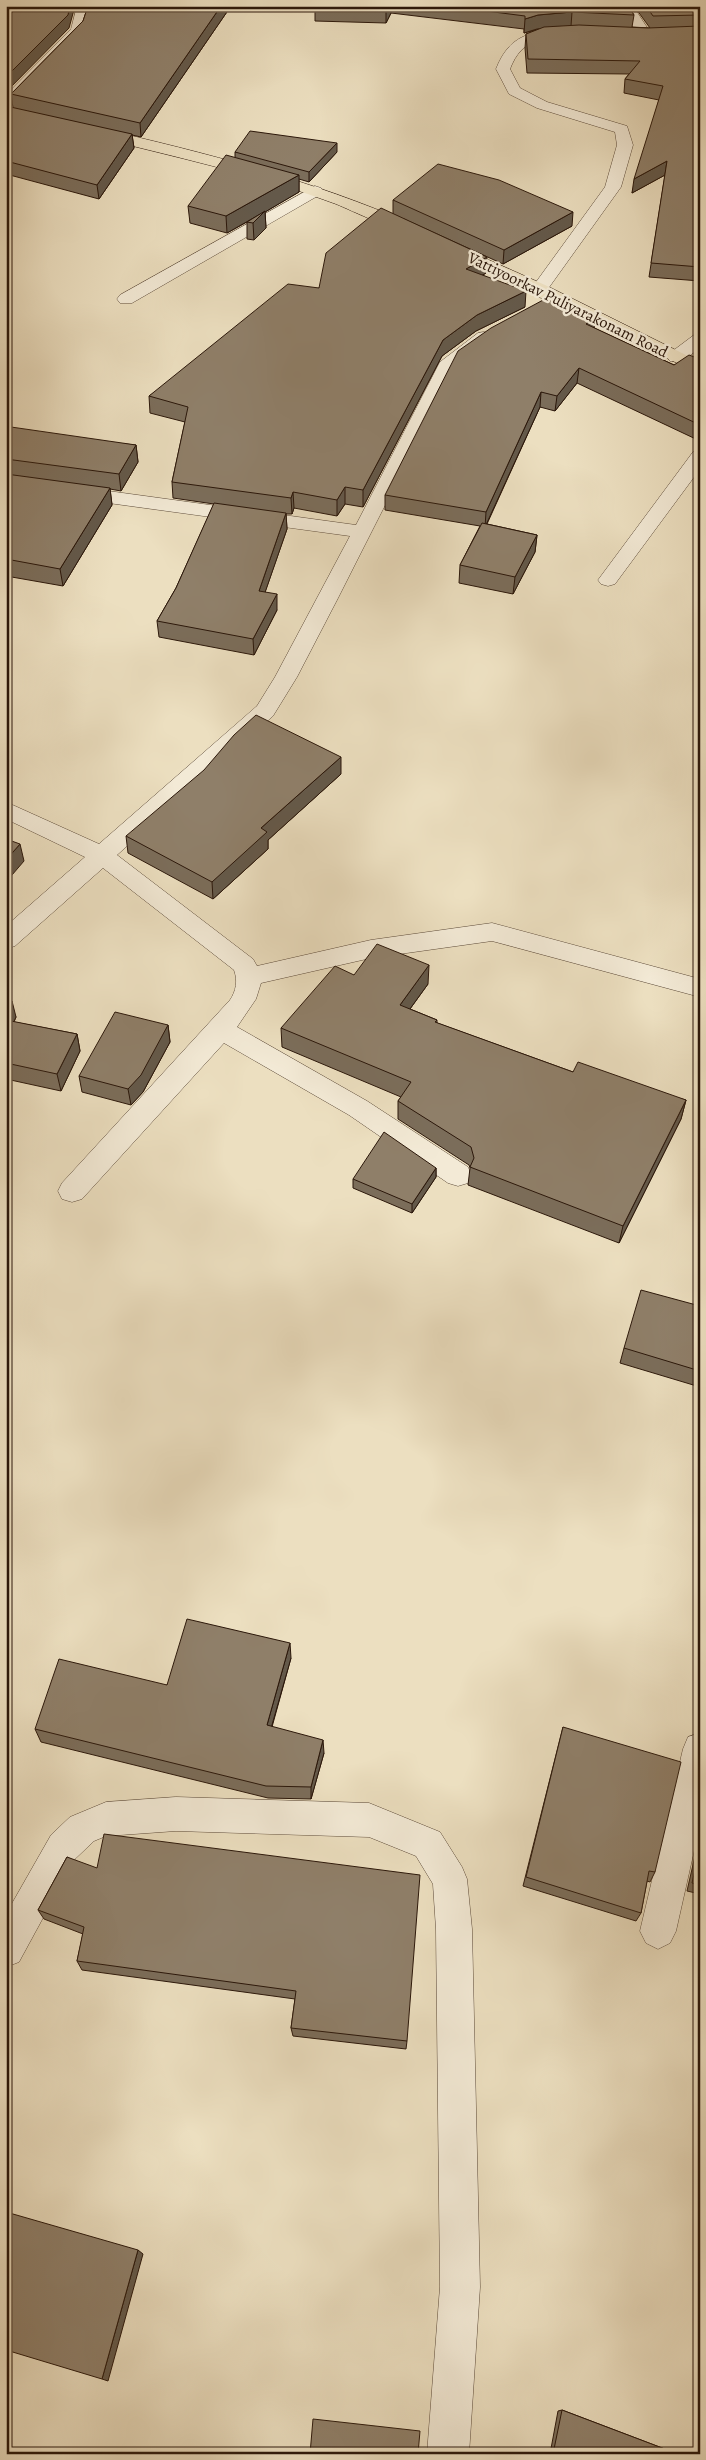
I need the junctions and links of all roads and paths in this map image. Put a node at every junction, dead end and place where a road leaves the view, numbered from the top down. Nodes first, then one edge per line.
1 (84, 6) edge
2 (626, 6) edge
3 (576, 33) edge
4 (700, 34) edge
5 (628, 36) edge
6 (646, 36) junction
7 (9, 110) edge
8 (82, 130) edge
9 (315, 191) junction
10 (422, 234) edge
11 (440, 243) edge
12 (545, 298) junction
13 (126, 299) dead end
14 (499, 329) edge
15 (700, 339) edge
16 (676, 357) junction
17 (700, 370) edge
18 (700, 456) edge
19 (6, 483) edge
20 (362, 532) junction
21 (608, 580) dead end
22 (6, 810) edge
23 (102, 855) junction
24 (6, 940) edge
25 (249, 977) junction
26 (700, 988) edge
27 (221, 1029) junction
28 (458, 1175) dead end
29 (72, 1191) dead end
30 (700, 1749) edge
31 (658, 1932) dead end
32 (6, 1949) edge
33 (448, 2454) edge

1 - 7 street
2 - 6 street
3 - 12 street
4 - 6 street
5 - 6 street
8 - 9 main road
9 - 10 main road
9 - 13 street
11 - 12 main road, Vattiyoorkav Puliyarakonam Road
12 - 16 main road, Vattiyoorkav Puliyarakonam Road
14 - 20 street
15 - 16 street
16 - 17 main road, Vattiyoorkav Puliyarakonam Road
18 - 21 street
19 - 20 street
20 - 23 street
22 - 23 street
23 - 24 street
23 - 25 street
25 - 26 street
25 - 27 street
27 - 28 street
27 - 29 street
30 - 31 street
32 - 33 street

